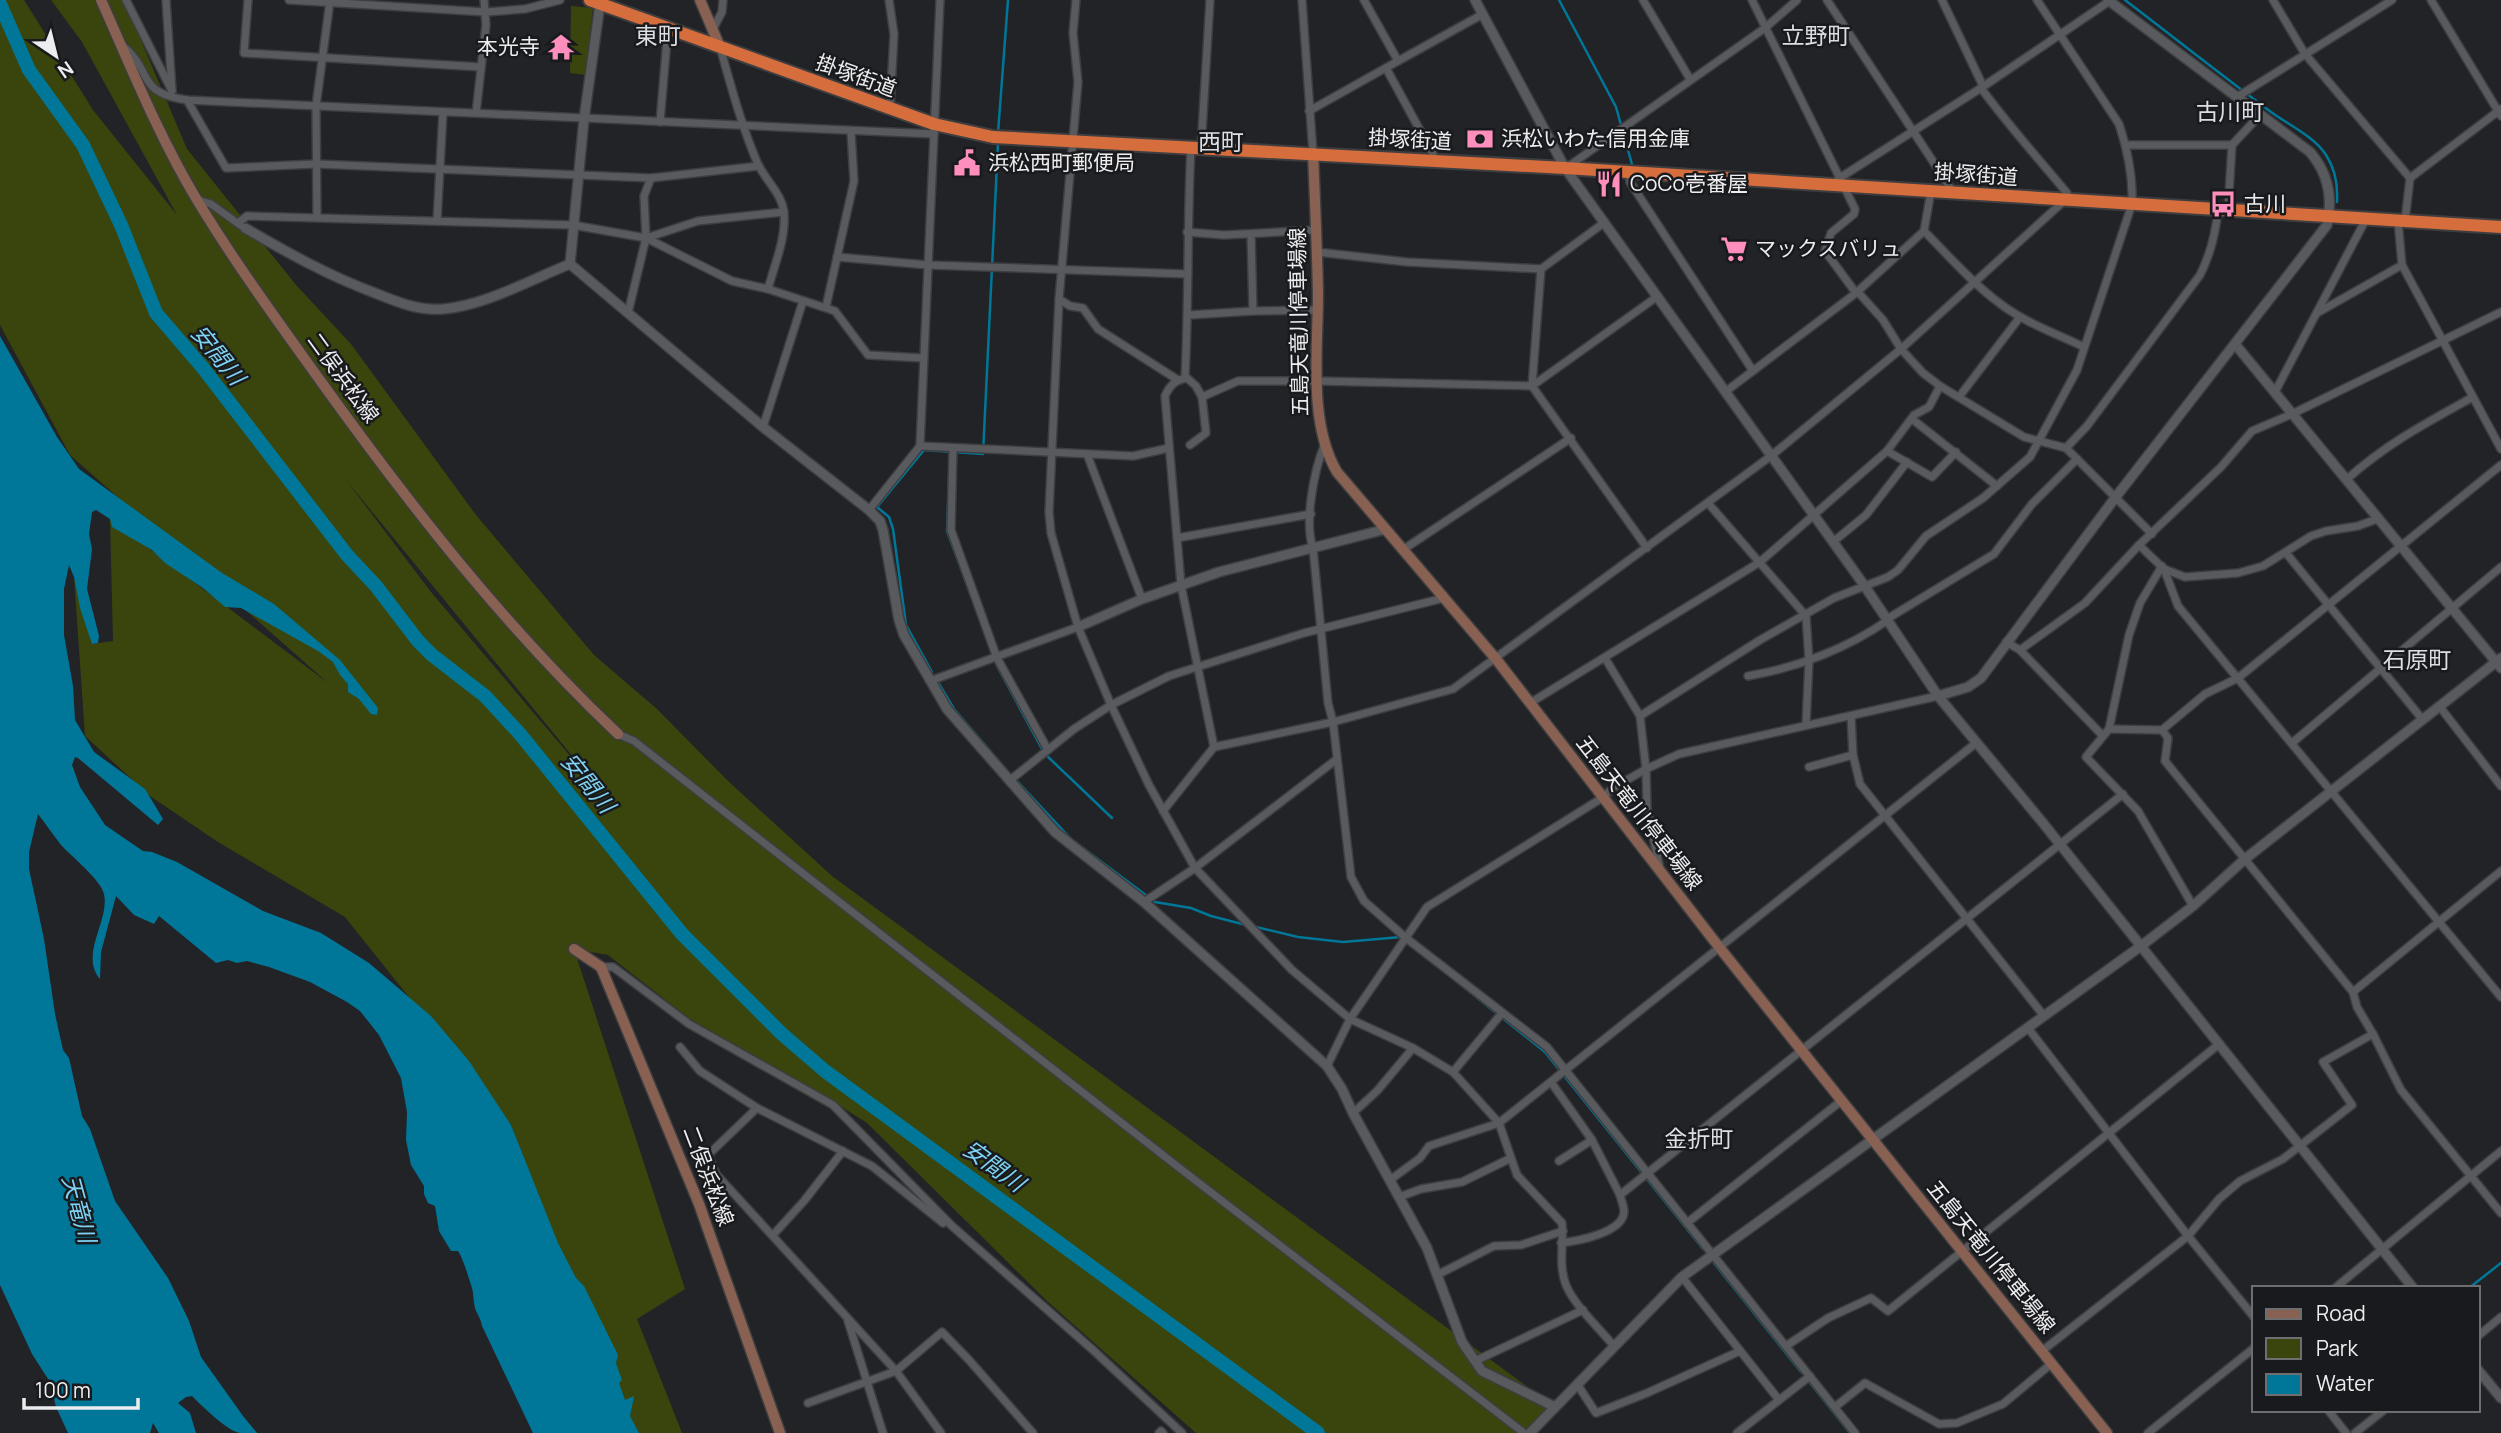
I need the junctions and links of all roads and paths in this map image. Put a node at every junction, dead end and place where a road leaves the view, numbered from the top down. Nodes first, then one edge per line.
1 (101, 0) edge
2 (126, 0) edge
3 (166, 0) edge
4 (248, 0) edge
5 (289, 0) edge
6 (484, 0) edge
7 (560, 0) edge
8 (700, 0) edge
9 (723, 0) edge
10 (889, 0) edge
11 (940, 0) edge
12 (1076, 0) edge
13 (1210, 0) edge
14 (1302, 0) edge
15 (1364, 0) edge
16 (1475, 0) edge
17 (1643, 0) edge
18 (1752, 0) edge
19 (1797, 0) edge
20 (1826, 0) edge
21 (1942, 0) edge
22 (2037, 0) edge
23 (2273, 0) edge
24 (2392, 0) edge
25 (2431, 0) edge
26 (330, 1) edge
27 (2109, 1) edge
28 (595, 2) edge
29 (486, 12) junction
30 (1483, 14) junction
31 (668, 28) junction
32 (1765, 28) junction
33 (713, 29) junction
34 (2061, 36) junction
35 (121, 43) junction
36 (720, 47) junction
37 (2305, 54) junction
38 (323, 56) junction
39 (1398, 61) junction
40 (481, 67) junction
41 (1386, 68) junction
42 (1690, 79) junction
43 (1982, 87) junction
44 (172, 94) junction
45 (2237, 97) junction
46 (187, 100) junction
47 (316, 106) junction
48 (890, 108) junction
49 (1309, 111) junction
50 (443, 112) junction
51 (2500, 112) edge
52 (476, 113) junction
53 (2260, 115) junction
54 (584, 119) junction
55 (660, 122) junction
56 (742, 126) junction
57 (934, 129) junction
58 (1913, 131) junction
59 (851, 132) junction
60 (1074, 142) junction
61 (2126, 145) junction
62 (2232, 145) junction
63 (1196, 147) junction
64 (1313, 153) junction
65 (1433, 160) junction
66 (316, 164) junction
67 (759, 166) junction
68 (1565, 168) junction
69 (440, 169) junction
70 (1632, 173) junction
71 (578, 176) junction
72 (651, 178) junction
73 (2410, 178) junction
74 (1840, 182) junction
75 (1931, 191) junction
76 (1953, 193) junction
77 (197, 199) junction
78 (2065, 200) junction
79 (2132, 204) junction
80 (2223, 210) junction
81 (784, 212) junction
82 (2329, 216) junction
83 (317, 217) junction
84 (2366, 219) junction
85 (437, 221) junction
86 (2402, 221) junction
87 (1605, 222) junction
88 (242, 225) junction
89 (573, 225) junction
90 (2501, 227) edge
91 (1316, 230) junction
92 (1924, 231) junction
93 (1187, 232) junction
94 (1251, 234) junction
95 (646, 238) junction
96 (1317, 253) junction
97 (837, 257) junction
98 (570, 264) junction
99 (928, 265) junction
100 (2402, 265) junction
101 (1062, 268) junction
102 (1541, 269) junction
103 (1188, 274) junction
104 (1975, 283) junction
105 (768, 289) junction
106 (1857, 292) junction
107 (1657, 296) junction
108 (1059, 299) junction
109 (803, 301) junction
110 (825, 307) junction
111 (1318, 310) junction
112 (1253, 311) junction
113 (2501, 312) edge
114 (628, 313) junction
115 (2316, 313) junction
116 (1189, 315) junction
117 (2020, 317) junction
118 (2442, 341) junction
119 (2235, 344) junction
120 (2084, 347) junction
121 (1901, 349) junction
122 (923, 358) junction
123 (1753, 371) junction
124 (1181, 379) junction
125 (1318, 380) junction
126 (1532, 386) junction
127 (1940, 386) junction
128 (1725, 392) junction
129 (2275, 392) junction
130 (1202, 397) junction
131 (1959, 397) junction
132 (2473, 397) junction
133 (2292, 414) junction
134 (1912, 419) junction
135 (763, 426) junction
136 (1571, 438) junction
137 (2037, 442) junction
138 (1190, 445) dead end
139 (920, 446) junction
140 (1324, 446) junction
141 (953, 448) junction
142 (1169, 448) junction
143 (2066, 448) junction
144 (2501, 449) edge
145 (1887, 451) junction
146 (1052, 452) junction
147 (1956, 452) junction
148 (1087, 454) junction
149 (1771, 456) junction
150 (2077, 459) junction
151 (1907, 462) junction
152 (2501, 465) edge
153 (2346, 480) junction
154 (1997, 486) junction
155 (2115, 498) junction
156 (1708, 503) junction
157 (869, 510) junction
158 (1311, 514) junction
159 (1812, 514) junction
160 (2377, 519) junction
161 (1386, 529) junction
162 (2152, 534) junction
163 (1177, 538) junction
164 (1833, 542) junction
165 (2139, 545) junction
166 (2399, 546) junction
167 (1313, 548) junction
168 (1647, 548) junction
169 (1404, 549) junction
170 (2286, 553) junction
171 (1760, 562) junction
172 (2163, 567) junction
173 (2501, 567) edge
174 (1181, 585) junction
175 (1864, 585) junction
176 (1444, 598) junction
177 (1142, 599) junction
178 (2328, 604) junction
179 (2452, 608) junction
180 (1806, 616) junction
181 (1887, 620) junction
182 (1078, 627) junction
183 (1322, 628) junction
184 (2006, 642) junction
185 (2020, 650) junction
186 (1605, 657) junction
187 (997, 658) junction
188 (1496, 659) junction
189 (1809, 660) junction
190 (2499, 663) edge
191 (1197, 667) junction
192 (2380, 667) junction
193 (1748, 676) dead end
194 (2238, 678) junction
195 (930, 681) junction
196 (1938, 696) junction
197 (1530, 703) junction
198 (1111, 705) junction
199 (2440, 707) junction
200 (1640, 716) junction
201 (1851, 716) junction
202 (2423, 720) junction
203 (1333, 722) junction
204 (1806, 725) junction
205 (2109, 729) junction
206 (2161, 730) junction
207 (618, 734) joint
208 (2104, 736) junction
209 (1976, 743) junction
210 (2292, 743) junction
211 (1214, 747) junction
212 (1048, 750) junction
213 (1853, 755) junction
214 (1337, 759) junction
215 (1809, 767) dead end
216 (1646, 769) junction
217 (1009, 780) junction
218 (2501, 786) edge
219 (2331, 791) junction
220 (2123, 794) junction
221 (1602, 798) junction
222 (1163, 811) junction
223 (1884, 817) junction
224 (2060, 844) junction
225 (2245, 859) junction
226 (1195, 868) junction
227 (2501, 871) edge
228 (1660, 873) junction
229 (1144, 902) junction
230 (2193, 906) junction
231 (1965, 919) junction
232 (2438, 921) junction
233 (1406, 937) junction
234 (2141, 946) junction
235 (1719, 947) junction
236 (574, 949) dead end
237 (601, 967) junction
238 (2353, 992) junction
239 (2501, 997) edge
240 (1502, 1013) junction
241 (2044, 1016) junction
242 (1350, 1019) junction
243 (2028, 1028) junction
244 (2373, 1034) junction
245 (2218, 1045) junction
246 (680, 1047) dead end
247 (1413, 1048) junction
248 (1801, 1051) junction
249 (1327, 1066) junction
250 (1566, 1070) junction
251 (1453, 1072) junction
252 (1551, 1082) junction
253 (1841, 1101) junction
254 (757, 1108) junction
255 (1353, 1113) junction
256 (1499, 1124) junction
257 (2109, 1133) junction
258 (1871, 1139) junction
259 (1592, 1140) junction
260 (2300, 1146) junction
261 (843, 1151) junction
262 (2501, 1151) edge
263 (1511, 1158) junction
264 (1559, 1161) dead end
265 (1647, 1173) junction
266 (2470, 1176) junction
267 (1390, 1180) junction
268 (1620, 1195) junction
269 (1399, 1197) junction
270 (2501, 1213) edge
271 (1687, 1223) junction
272 (1563, 1231) junction
273 (773, 1235) junction
274 (2188, 1236) junction
275 (964, 1237) junction
276 (1561, 1243) junction
277 (2383, 1249) junction
278 (1962, 1252) junction
279 (1712, 1255) junction
280 (1437, 1275) junction
281 (1682, 1277) junction
282 (2337, 1286) edge
283 (2411, 1286) edge
284 (1583, 1310) junction
285 (2252, 1315) edge
286 (847, 1317) junction
287 (2501, 1317) edge
288 (2480, 1334) edge
289 (1614, 1346) junction
290 (1786, 1346) junction
291 (2252, 1350) edge
292 (1740, 1351) junction
293 (2042, 1351) junction
294 (1475, 1361) junction
295 (2051, 1364) junction
296 (896, 1371) junction
297 (2480, 1372) edge
298 (1810, 1376) junction
299 (866, 1381) junction
300 (1577, 1384) junction
301 (2501, 1398) edge
302 (1779, 1400) junction
303 (808, 1403) dead end
304 (1555, 1407) junction
305 (1835, 1407) junction
306 (2330, 1412) edge
307 (2381, 1412) edge
308 (780, 1433) edge
309 (883, 1433) edge
310 (941, 1433) edge
311 (1033, 1433) edge
312 (1182, 1433) edge
313 (1527, 1433) edge
314 (1737, 1433) edge
315 (1855, 1433) edge
316 (2107, 1433) edge
317 (2148, 1433) edge
318 (2346, 1433) edge
319 (2355, 1433) edge

1 - 35 main road, 二俣浜松線
2 - 44 street
3 - 44 street
4 - 38 street
5 - 26 street
6 - 29 street
7 - 29 street
8 - 33 main road
9 - 33 street
10 - 48 street
11 - 57 street
12 - 60 street
13 - 63 street
14 - 49 street
15 - 39 street
16 - 30 street
17 - 42 street
18 - 32 street
19 - 32 street
20 - 58 street
21 - 43 street
22 - 34 street
23 - 37 street
24 - 37 street
25 - 51 street
26 - 29 street
26 - 38 street
27 - 34 street
27 - 45 street
28 - 31 highway, 掛塚街道
28 - 54 street
29 - 40 street
30 - 39 street
30 - 68 street
31 - 36 highway, 掛塚街道
31 - 55 street
32 - 42 street
32 - 74 street
33 - 36 main road
34 - 43 street
34 - 61 street
35 - 44 street
35 - 77 main road, 二俣浜松線
36 - 48 highway, 掛塚街道
36 - 56 street
37 - 45 street
37 - 73 street
38 - 40 street
38 - 47 street
39 - 41 street
40 - 52 street
41 - 49 street
41 - 65 street
42 - 68 street
43 - 58 street
43 - 78 street
44 - 46 street
45 - 53 street
46 - 47 street
46 - 66 street
47 - 50 street
47 - 66 street
48 - 57 highway, 掛塚街道
49 - 64 street
50 - 52 street
50 - 69 street
51 - 73 street
52 - 54 street
53 - 62 street
53 - 82 street
54 - 55 street
54 - 71 street
55 - 56 street
56 - 59 street
56 - 67 street
57 - 59 street
57 - 60 highway, 掛塚街道
57 - 99 street
58 - 74 street
58 - 76 street
59 - 97 street
60 - 63 highway, 掛塚街道
60 - 101 street
61 - 62 street
61 - 79 street
62 - 80 street
63 - 64 highway, 掛塚街道
63 - 93 street
64 - 65 highway, 掛塚街道
64 - 91 main road, 五島天竜川停車場線
65 - 68 highway, 掛塚街道
66 - 69 street
66 - 83 street
67 - 72 street
67 - 81 street
68 - 70 highway, 掛塚街道
68 - 87 street
69 - 71 street
69 - 85 street
70 - 74 highway, 掛塚街道
70 - 123 street
71 - 72 street
71 - 89 street
72 - 95 street
73 - 86 street
74 - 75 highway, 掛塚街道
74 - 106 street
75 - 76 highway, 掛塚街道
75 - 92 street
76 - 78 highway, 掛塚街道
77 - 88 street
77 - 207 main road, 二俣浜松線
78 - 79 highway, 掛塚街道
78 - 104 street
79 - 80 highway, 掛塚街道
79 - 120 street
80 - 82 highway, 掛塚街道
80 - 143 street
81 - 95 street
81 - 105 street
82 - 84 highway, 掛塚街道
82 - 119 street
83 - 85 street
83 - 88 street
84 - 86 highway, 掛塚街道
84 - 115 street
85 - 89 street
86 - 90 highway, 掛塚街道
86 - 100 street
87 - 102 street
87 - 107 street
88 - 98 street
89 - 95 street
89 - 98 street
91 - 94 street
91 - 96 main road, 五島天竜川停車場線
92 - 104 street
92 - 106 street
93 - 94 street
93 - 103 street
94 - 112 street
95 - 105 street
95 - 114 street
96 - 102 street
96 - 111 main road, 五島天竜川停車場線
97 - 99 street
97 - 110 street
98 - 114 street
99 - 101 street
99 - 122 street
100 - 115 street
100 - 118 street
101 - 103 street
101 - 108 street
102 - 126 street
103 - 116 street
104 - 117 street
104 - 121 street
105 - 109 street
106 - 121 street
106 - 123 street
107 - 126 street
107 - 128 street
108 - 124 street
108 - 146 street
109 - 110 street
109 - 135 street
110 - 122 street
111 - 112 street
111 - 125 main road, 五島天竜川停車場線
112 - 116 street
113 - 118 street
114 - 135 street
115 - 129 street
116 - 124 street
117 - 120 street
117 - 131 street
118 - 132 street
118 - 133 street
119 - 129 street
119 - 155 street
120 - 137 street
121 - 127 street
121 - 149 street
122 - 139 street
123 - 128 street
124 - 130 street
124 - 142 street
125 - 126 street
125 - 130 street
125 - 140 main road, 五島天竜川停車場線
126 - 136 street
127 - 131 street
127 - 134 street
128 - 149 street
129 - 133 street
130 - 138 street
131 - 137 street
132 - 144 street
132 - 153 street
133 - 153 street
133 - 162 street
134 - 145 street
134 - 147 street
135 - 157 street
136 - 168 street
136 - 169 street
137 - 143 street
137 - 154 street
139 - 141 street
139 - 157 street
140 - 158 street
140 - 161 main road, 五島天竜川停車場線
141 - 146 street
141 - 187 street
142 - 148 street
142 - 163 street
143 - 150 street
145 - 151 street
145 - 159 street
146 - 148 street
146 - 182 street
147 - 151 street
147 - 154 street
148 - 177 street
149 - 156 street
149 - 159 street
150 - 155 street
150 - 181 street
151 - 164 street
152 - 166 street
153 - 160 street
154 - 175 street
155 - 162 street
155 - 184 street
156 - 168 street
156 - 171 street
157 - 195 street
158 - 163 street
158 - 167 street
159 - 164 street
159 - 171 street
160 - 166 street
160 - 170 street
161 - 167 street
161 - 169 main road, 五島天竜川停車場線
162 - 165 street
163 - 174 street
164 - 175 street
165 - 172 street
165 - 185 street
166 - 178 street
166 - 179 street
167 - 174 street
167 - 183 street
168 - 188 street
169 - 176 main road, 五島天竜川停車場線
170 - 172 street
170 - 178 street
171 - 180 street
171 - 186 street
172 - 194 street
172 - 205 street
173 - 179 street
174 - 177 street
174 - 191 street
175 - 180 street
175 - 181 street
176 - 183 street
176 - 188 main road, 五島天竜川停車場線
177 - 182 street
178 - 192 street
178 - 194 street
179 - 190 street
179 - 192 street
180 - 189 street
180 - 200 street
181 - 189 street
181 - 196 street
182 - 187 street
182 - 198 street
183 - 191 street
183 - 203 street
184 - 185 street
184 - 196 street
185 - 208 street
186 - 197 street
186 - 200 street
187 - 195 street
187 - 212 street
188 - 197 main road, 五島天竜川停車場線
188 - 203 street
189 - 193 street
189 - 204 street
190 - 199 street
191 - 198 street
191 - 211 street
192 - 202 street
192 - 210 street
194 - 206 street
194 - 210 street
195 - 217 street
196 - 201 street
196 - 209 street
197 - 221 main road, 五島天竜川停車場線
198 - 212 street
198 - 222 street
199 - 202 street
199 - 218 street
200 - 216 street
201 - 204 street
201 - 213 street
202 - 219 street
203 - 211 street
203 - 214 street
204 - 216 street
205 - 206 street
205 - 208 street
206 - 225 street
207 - 313 street
208 - 220 street
209 - 223 street
209 - 224 street
210 - 219 street
211 - 222 street
212 - 217 street
213 - 215 street
213 - 223 street
214 - 226 street
214 - 233 street
216 - 221 street
216 - 228 street
217 - 229 street
219 - 225 street
219 - 232 street
220 - 224 street
220 - 230 street
221 - 228 main road, 五島天竜川停車場線
221 - 233 street
222 - 226 street
223 - 231 street
223 - 235 street
224 - 231 street
224 - 234 street
225 - 230 street
225 - 238 street
226 - 229 street
226 - 242 street
227 - 232 street
228 - 235 main road, 五島天竜川停車場線
229 - 249 street
230 - 234 street
231 - 241 street
231 - 248 street
232 - 238 street
232 - 239 street
233 - 240 street
233 - 242 street
234 - 241 street
234 - 245 street
235 - 248 main road, 五島天竜川停車場線
235 - 250 street
236 - 237 main road
237 - 275 street
237 - 308 main road, 二俣浜松線
238 - 244 street
240 - 250 street
240 - 251 street
241 - 243 street
242 - 247 street
242 - 249 street
243 - 257 street
243 - 258 street
244 - 260 street
244 - 266 street
245 - 257 street
245 - 260 street
246 - 254 street
247 - 251 street
247 - 255 street
248 - 253 main road, 五島天竜川停車場線
248 - 265 street
249 - 255 street
250 - 252 street
250 - 265 street
251 - 256 street
252 - 256 street
252 - 259 street
253 - 258 main road, 五島天竜川停車場線
253 - 271 street
254 - 261 street
254 - 273 street
255 - 267 street
256 - 263 street
256 - 267 street
257 - 274 street
257 - 278 street
258 - 278 main road, 五島天竜川停車場線
258 - 279 street
259 - 264 street
259 - 268 street
260 - 274 street
260 - 277 street
261 - 273 street
261 - 275 street
262 - 266 street
263 - 269 street
263 - 272 street
265 - 268 street
265 - 271 street
266 - 270 street
266 - 277 street
267 - 269 street
268 - 276 street
269 - 280 street
271 - 279 street
272 - 276 street
272 - 280 street
273 - 286 street
274 - 285 street
274 - 293 street
275 - 312 street
276 - 284 street
277 - 282 street
277 - 283 street
278 - 290 street
278 - 293 main road, 五島天竜川停車場線
279 - 281 street
279 - 290 street
280 - 294 street
281 - 289 street
281 - 292 street
284 - 289 street
284 - 294 street
286 - 296 street
286 - 299 street
287 - 288 street
289 - 300 street
290 - 298 street
291 - 317 street
292 - 300 street
292 - 302 street
293 - 295 main road, 五島天竜川停車場線
294 - 304 street
295 - 305 street
295 - 316 main road, 五島天竜川停車場線
296 - 299 street
296 - 310 street
296 - 311 street
297 - 301 street
298 - 302 street
298 - 305 street
299 - 303 street
299 - 309 street
300 - 304 street
302 - 314 street
304 - 313 street
305 - 315 street
306 - 318 street
307 - 319 street

